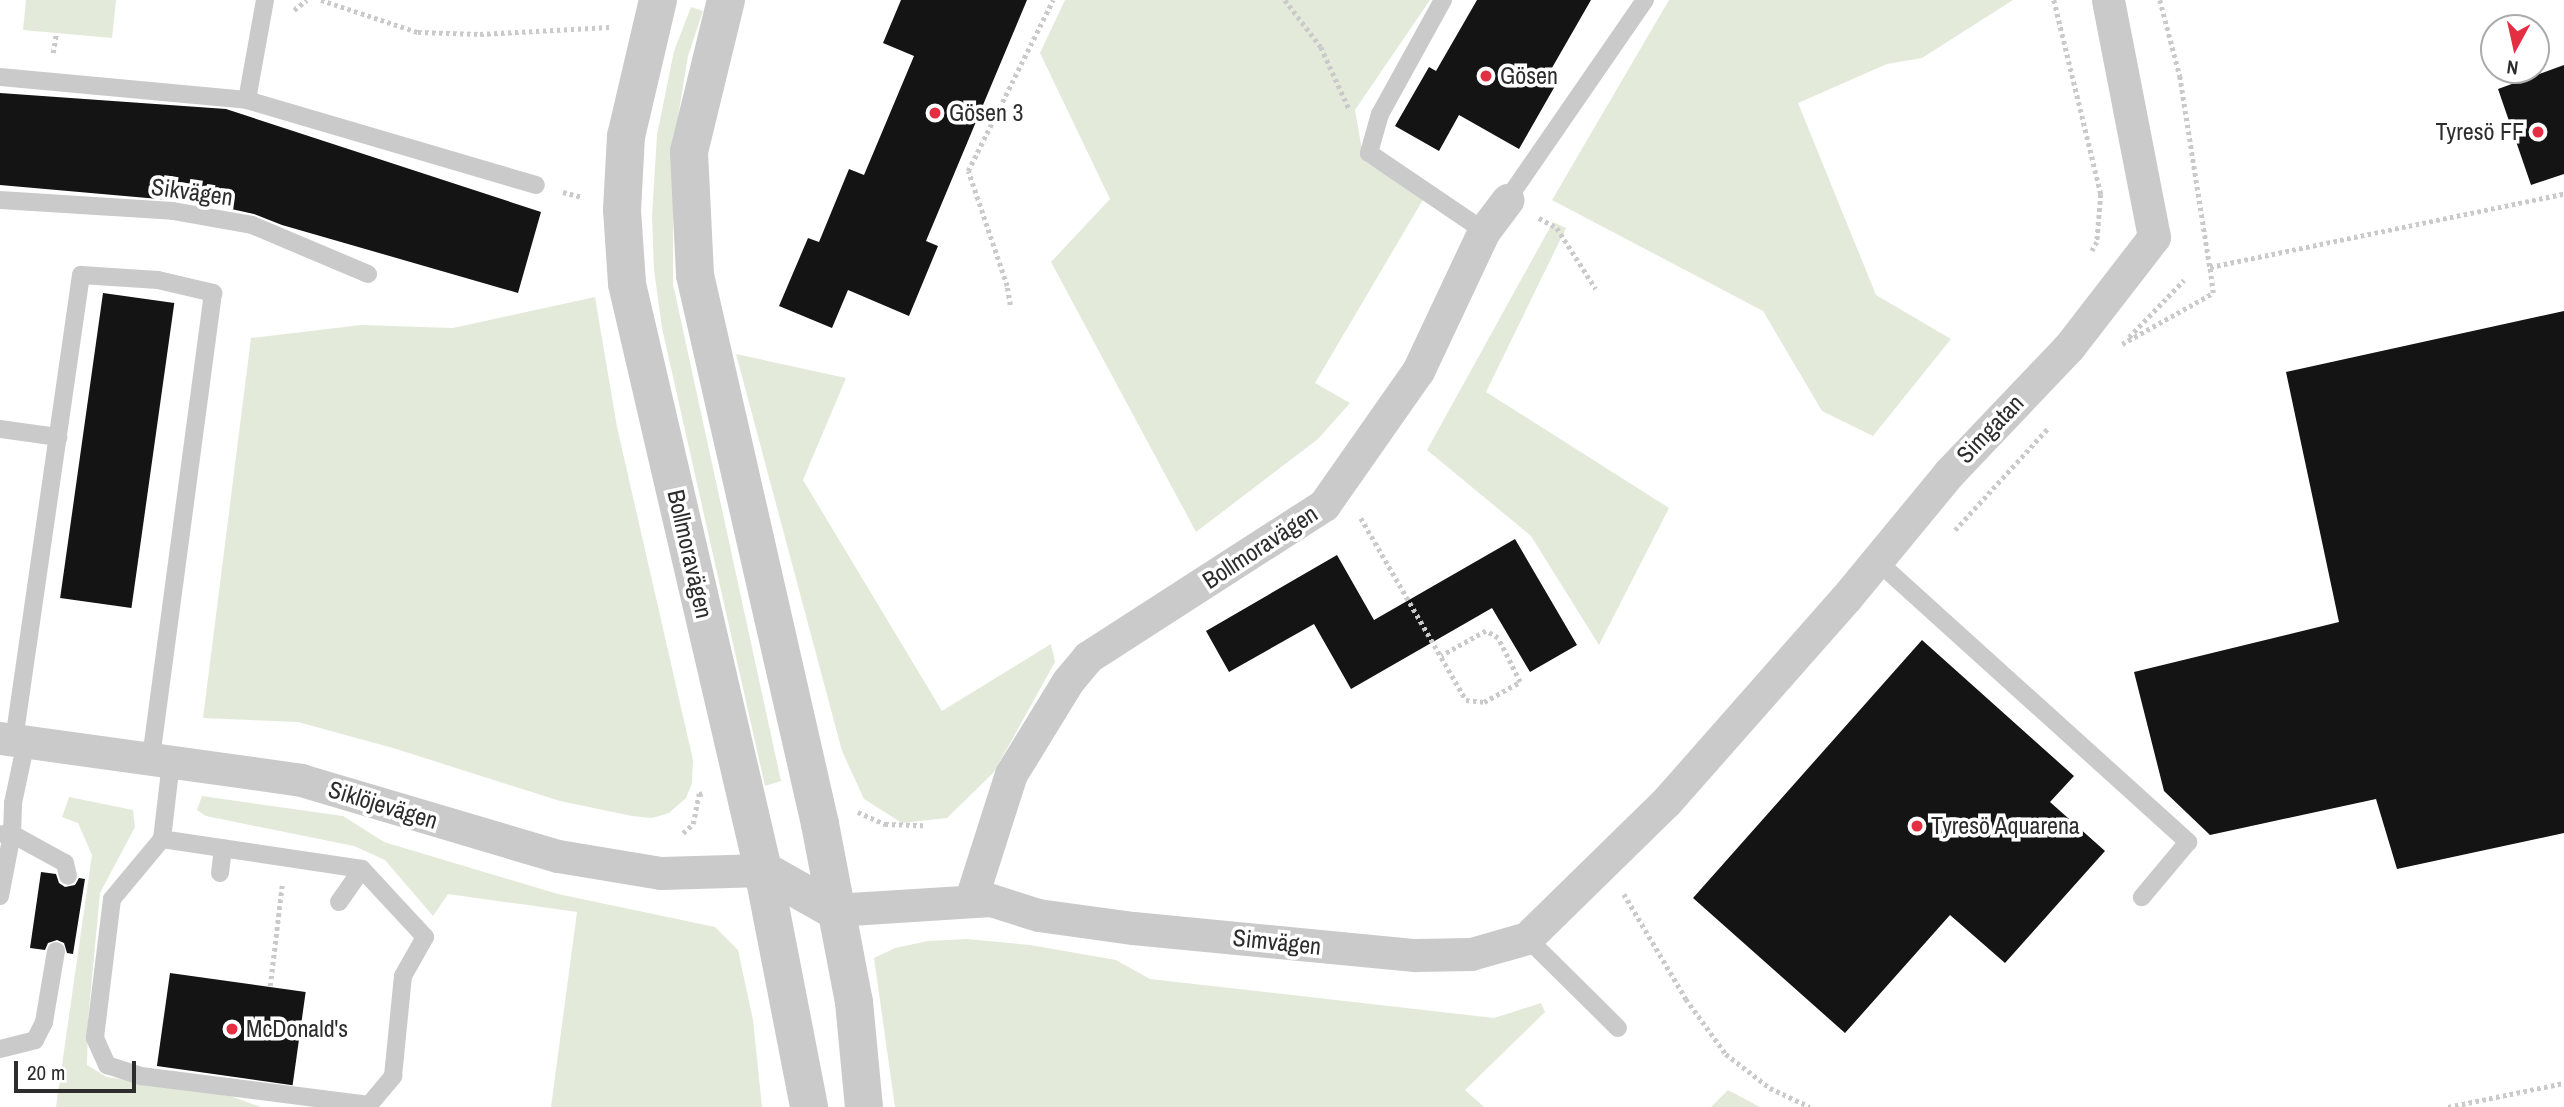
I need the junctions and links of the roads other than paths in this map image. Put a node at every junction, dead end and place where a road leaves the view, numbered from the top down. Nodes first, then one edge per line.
1 (265, 0) edge
2 (658, 0) edge
3 (726, 0) edge
4 (1443, 0) edge
5 (1645, 0) edge
6 (2108, 0) edge
7 (0, 77) edge
8 (247, 100) junction
9 (536, 185) dead end
10 (0, 200) edge
11 (1507, 200) joint
12 (1484, 231) junction
13 (368, 274) dead end
14 (0, 429) edge
15 (58, 437) junction
16 (1876, 560) junction
17 (13, 740) edge
18 (161, 761) junction
19 (1666, 802) joint
20 (6, 834) edge
21 (163, 839) junction
22 (223, 848) junction
23 (362, 869) junction
24 (764, 870) junction
25 (220, 873) dead end
26 (68, 876) dead end
27 (0, 896) edge
28 (2142, 897) dead end
29 (971, 899) junction
30 (339, 902) dead end
31 (834, 909) junction
32 (1527, 938) junction
33 (56, 951) dead end
34 (1618, 1028) dead end
35 (0, 1049) edge
36 (865, 1105) edge
37 (809, 1107) edge

1 - 8 lane
2 - 24 street, Bollmoravägen
3 - 31 street
4 - 12 lane
5 - 11 lane
6 - 16 street, Simgatan
7 - 8 lane
8 - 9 lane
10 - 13 lane, Sikvägen
11 - 12 street, Bollmoravägen
12 - 29 street, Bollmoravägen
14 - 15 lane
15 - 17 lane
15 - 18 lane
16 - 19 street, Simgatan
16 - 28 lane
17 - 18 street, Siklöjevägen
17 - 20 lane
18 - 21 lane
18 - 24 street, Siklöjevägen
19 - 32 street, Simvägen
20 - 26 lane
20 - 27 lane
21 - 22 lane
21 - 23 lane
22 - 23 lane
22 - 25 lane
23 - 30 lane
24 - 31 street
24 - 37 street, Bollmoravägen
29 - 31 street, Simvägen
29 - 32 street, Simvägen
31 - 36 street
32 - 34 lane
33 - 35 lane

